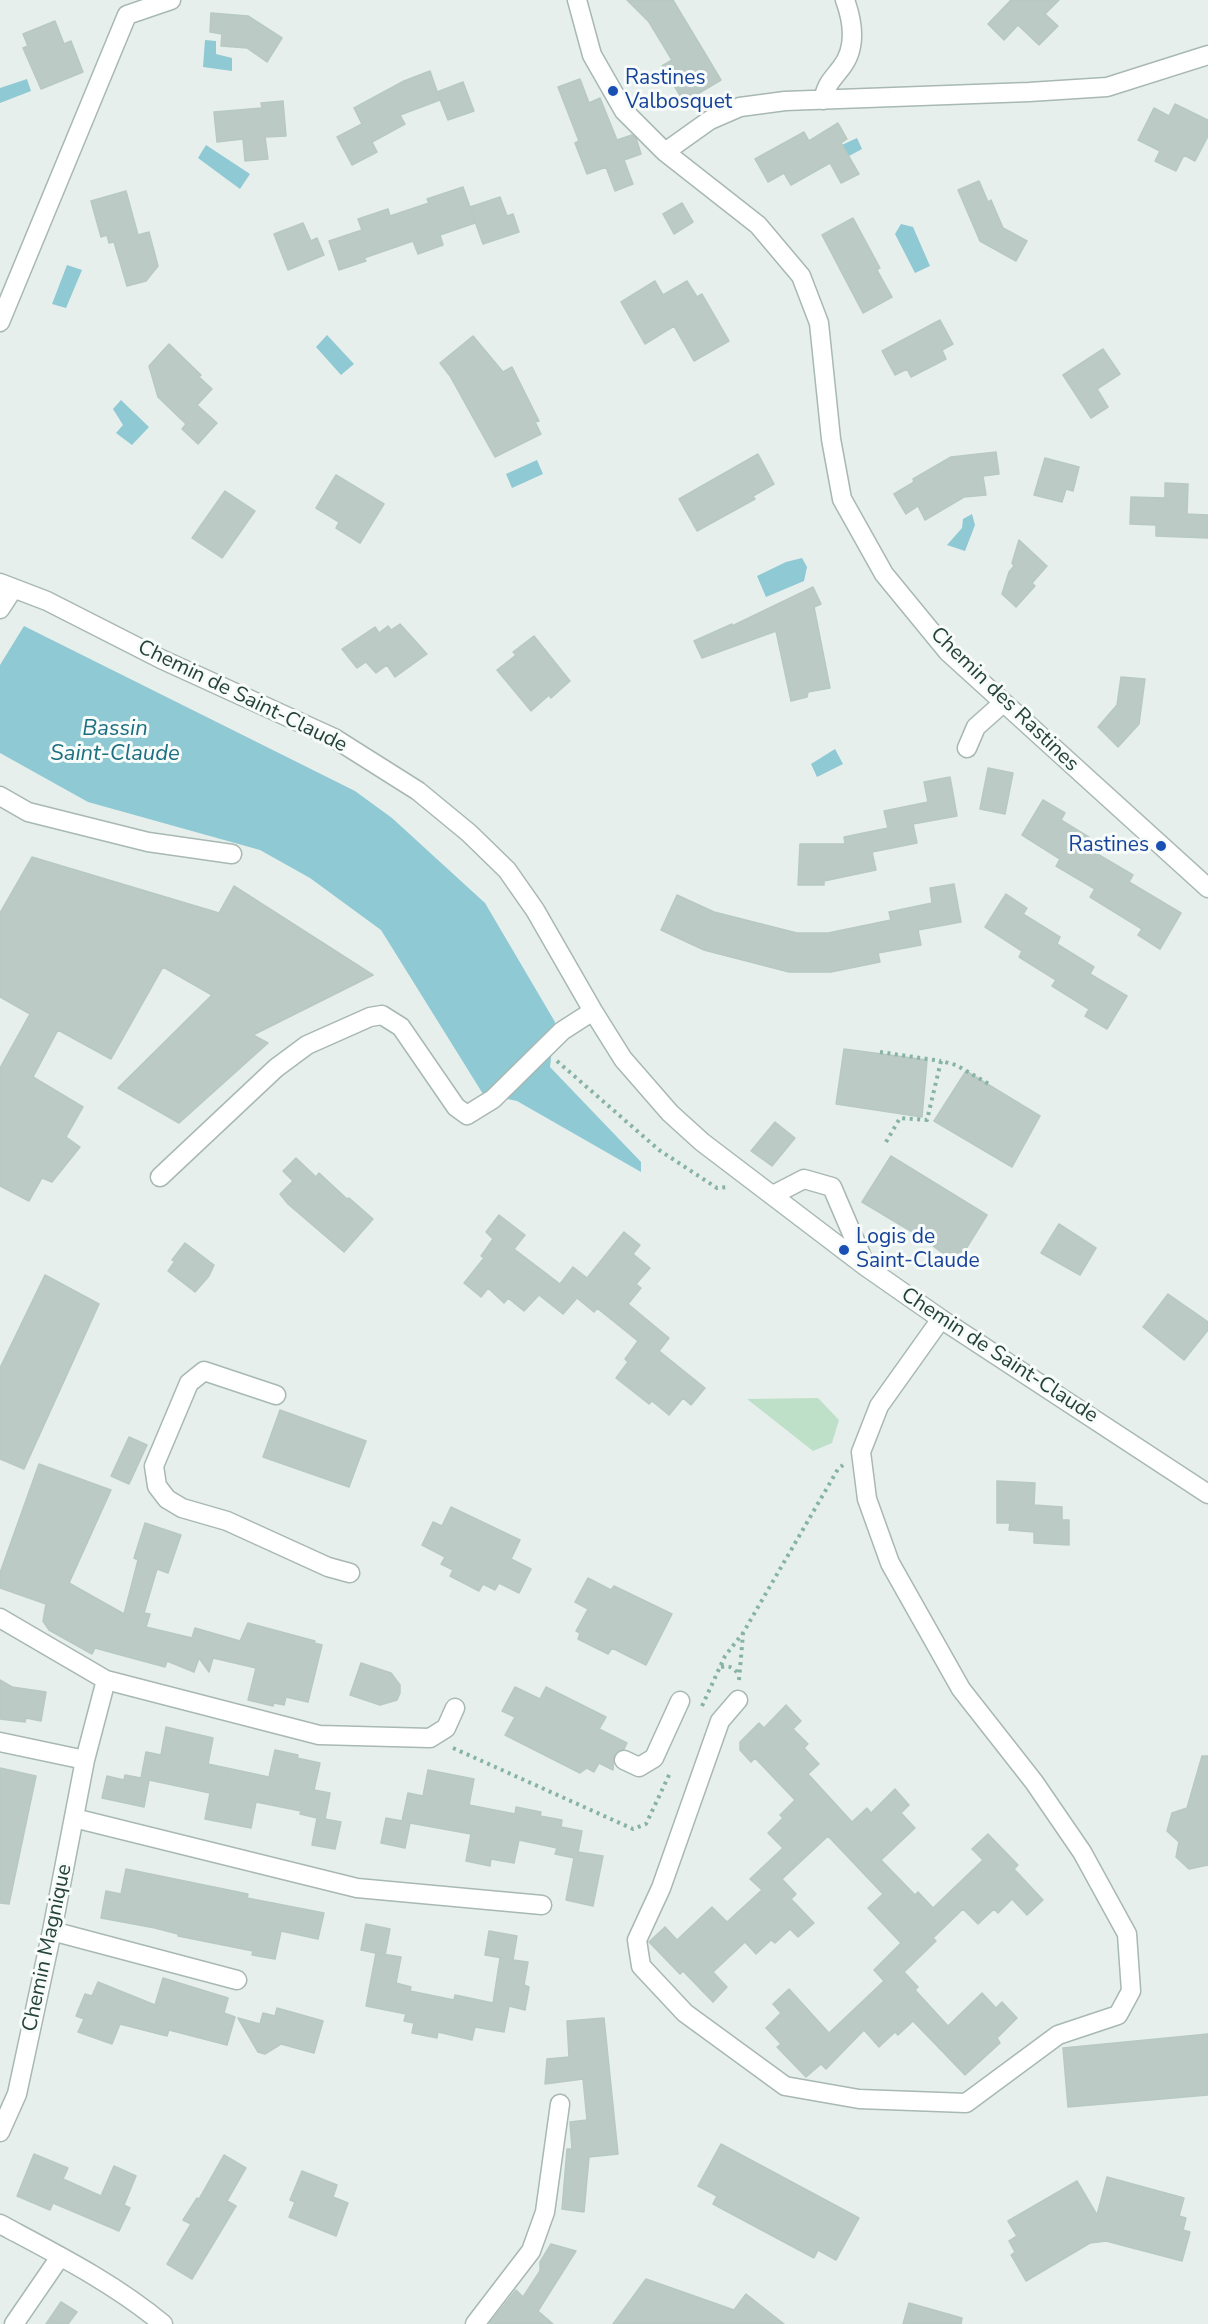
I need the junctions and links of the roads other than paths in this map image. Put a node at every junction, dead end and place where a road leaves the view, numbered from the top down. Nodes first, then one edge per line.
1 (171, 0) edge
2 (577, 0) edge
3 (845, 0) edge
4 (123, 7) edge
5 (1208, 55) edge
6 (823, 100) junction
7 (665, 152) junction
8 (0, 322) edge
9 (7, 586) edge
10 (0, 609) edge
11 (1003, 703) junction
12 (967, 748) dead end
13 (0, 796) edge
14 (232, 854) dead end
15 (1208, 888) edge
16 (593, 1011) junction
17 (160, 1177) dead end
18 (767, 1191) junction
19 (865, 1266) junction
20 (941, 1319) junction
21 (276, 1395) dead end
22 (1208, 1494) edge
23 (350, 1573) dead end
24 (0, 1618) edge
25 (106, 1680) junction
26 (738, 1700) road end
27 (680, 1701) dead end
28 (455, 1708) dead end
29 (0, 1742) edge
30 (86, 1760) junction
31 (624, 1760) dead end
32 (74, 1818) junction
33 (542, 1905) dead end
34 (52, 1931) junction
35 (237, 1980) dead end
36 (560, 2104) dead end
37 (0, 2132) edge
38 (0, 2224) edge
39 (60, 2257) junction
40 (14, 2324) edge
41 (163, 2324) edge
42 (475, 2324) edge

1 - 4 street
2 - 7 street, Chemin des Rastines
3 - 6 street
4 - 8 street
5 - 6 street
6 - 7 street
7 - 11 street, Chemin des Rastines
9 - 10 street
9 - 16 street, Chemin de Saint-Claude
11 - 12 street
11 - 15 street, Chemin des Rastines
13 - 14 street
16 - 17 street
16 - 18 street, Chemin de Saint-Claude
18 - 19 street, Chemin de Saint-Claude
18 - 19 street
19 - 20 street, Chemin de Saint-Claude
20 - 22 street, Chemin de Saint-Claude
20 - 26 street
21 - 23 street
24 - 25 street
25 - 28 street
25 - 30 street, Chemin Magnique
27 - 31 street
29 - 30 street
30 - 32 street, Chemin Magnique
32 - 33 street
32 - 34 street, Chemin Magnique
34 - 35 street
34 - 37 street, Chemin Magnique
36 - 42 street
38 - 39 street
39 - 40 street
39 - 41 street

